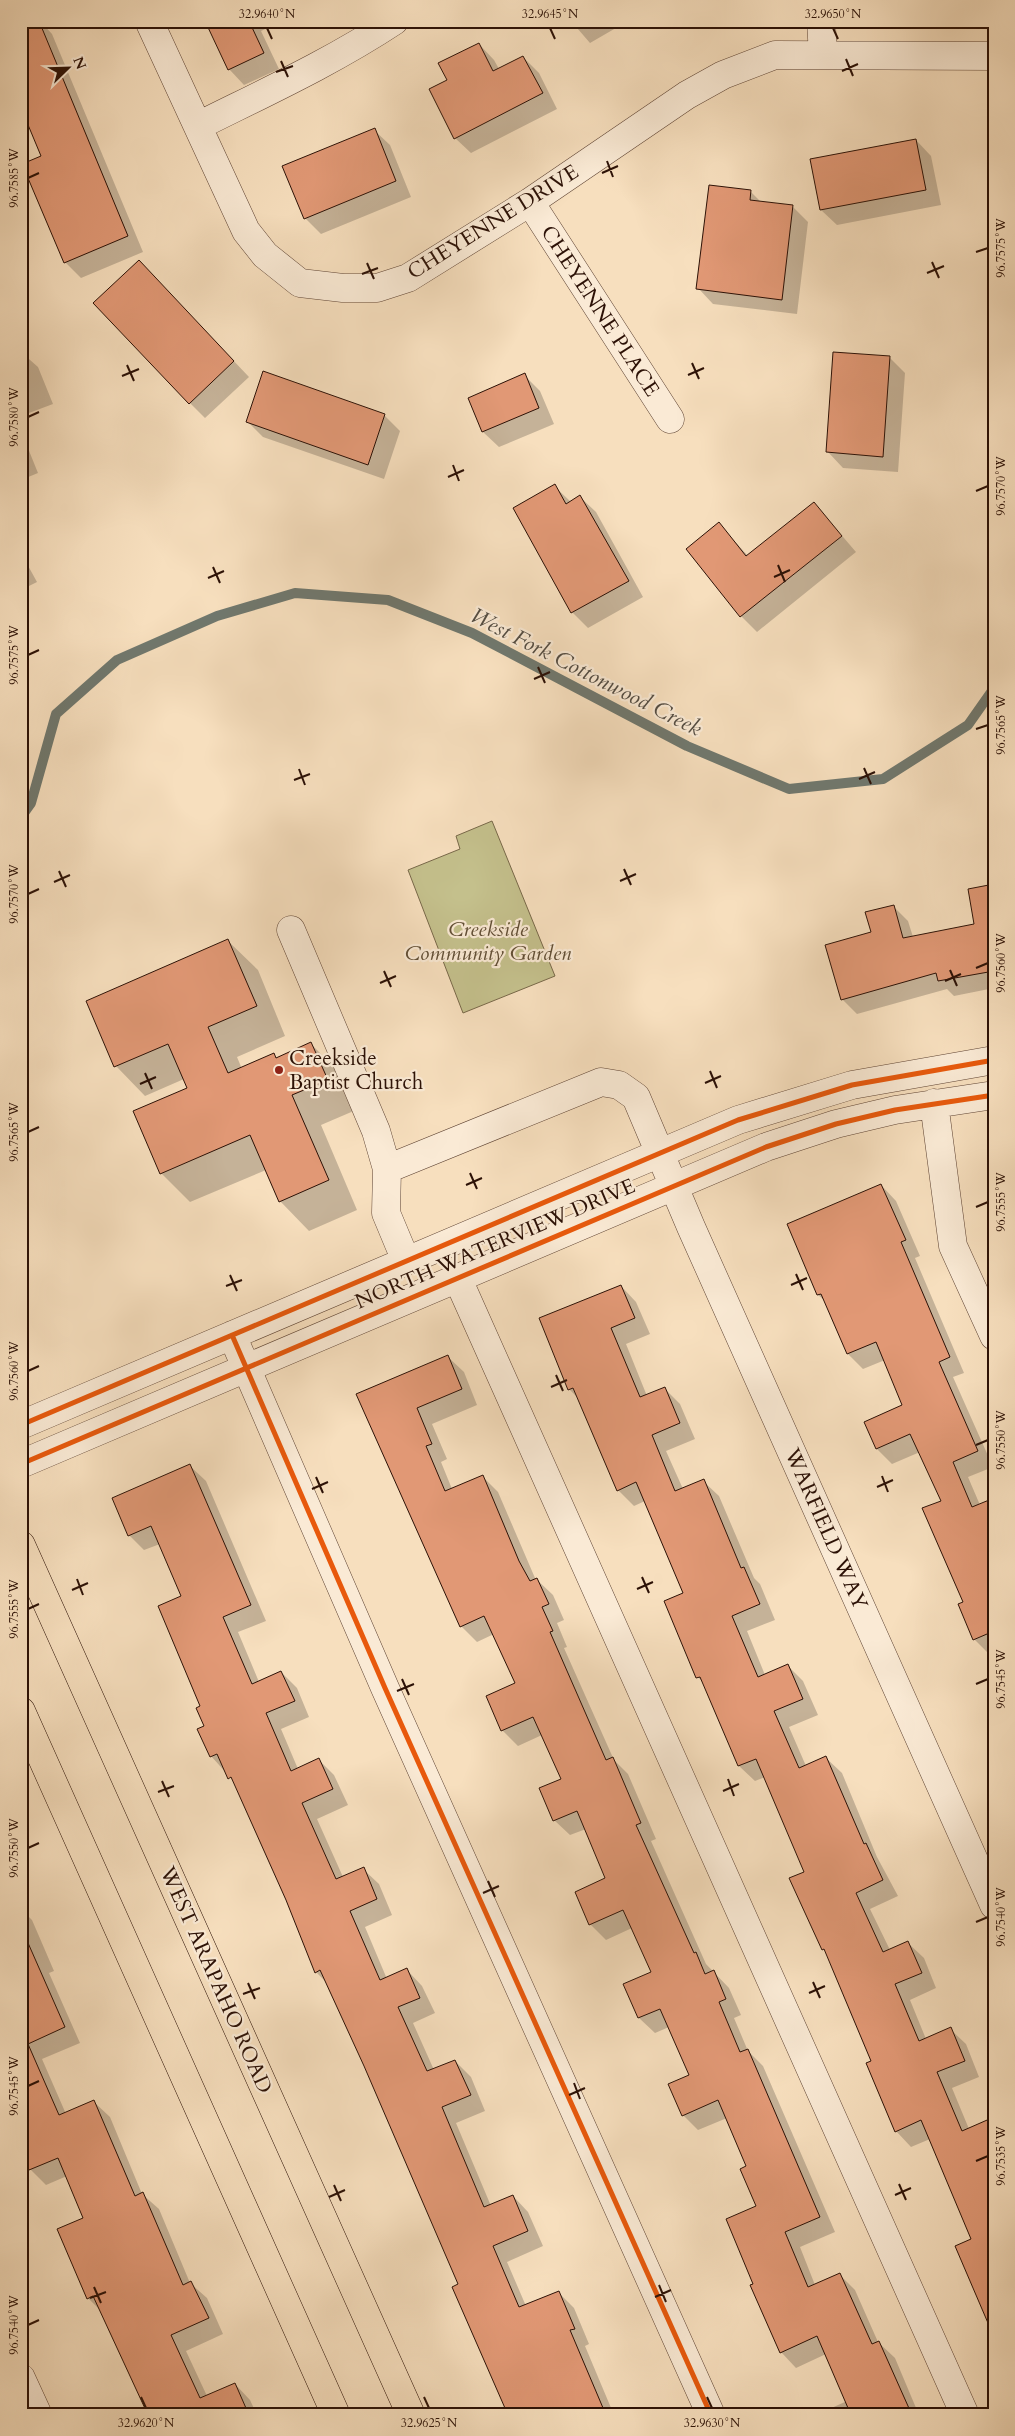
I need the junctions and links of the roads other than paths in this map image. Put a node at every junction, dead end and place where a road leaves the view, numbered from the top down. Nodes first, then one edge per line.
1 (149, 21) edge
2 (394, 21) edge
3 (821, 21) edge
4 (823, 55) junction
5 (994, 56) edge
6 (198, 126) junction
7 (530, 202) junction
8 (670, 419) dead end
9 (291, 930) dead end
10 (994, 1060) edge
11 (994, 1095) edge
12 (934, 1103) junction
13 (658, 1153) junction
14 (387, 1169) junction
15 (672, 1185) junction
16 (406, 1261) junction
17 (457, 1277) junction
18 (232, 1335) junction
19 (994, 1336) edge
20 (246, 1368) junction
21 (21, 1425) edge
22 (21, 1464) edge
23 (21, 1544) edge
24 (21, 1711) edge
25 (994, 1905) edge
26 (21, 2378) edge
27 (38, 2415) edge
28 (336, 2415) edge
29 (410, 2415) edge
30 (711, 2415) edge
31 (966, 2415) edge

1 - 6 street, CHEYENNE DRIVE
2 - 6 street
3 - 4 street
4 - 5 street, CHEYENNE DRIVE
4 - 7 street, CHEYENNE DRIVE
6 - 7 street, CHEYENNE DRIVE
7 - 8 street, CHEYENNE PLACE
9 - 14 street
10 - 13 street, NORTH WATERVIEW DRIVE
11 - 12 street, NORTH WATERVIEW DRIVE
12 - 15 street, NORTH WATERVIEW DRIVE
12 - 19 street
13 - 14 street, WARFIELD WAY
13 - 15 street, WARFIELD WAY
13 - 16 street, NORTH WATERVIEW DRIVE
14 - 16 street
15 - 17 street, NORTH WATERVIEW DRIVE
15 - 25 street, WARFIELD WAY
16 - 18 street, NORTH WATERVIEW DRIVE
17 - 20 street, NORTH WATERVIEW DRIVE
17 - 31 street
18 - 20 street
18 - 21 street, NORTH WATERVIEW DRIVE
20 - 22 street, NORTH WATERVIEW DRIVE
20 - 30 street
23 - 29 main road, WEST ARAPAHO ROAD
24 - 28 main road
26 - 27 street

